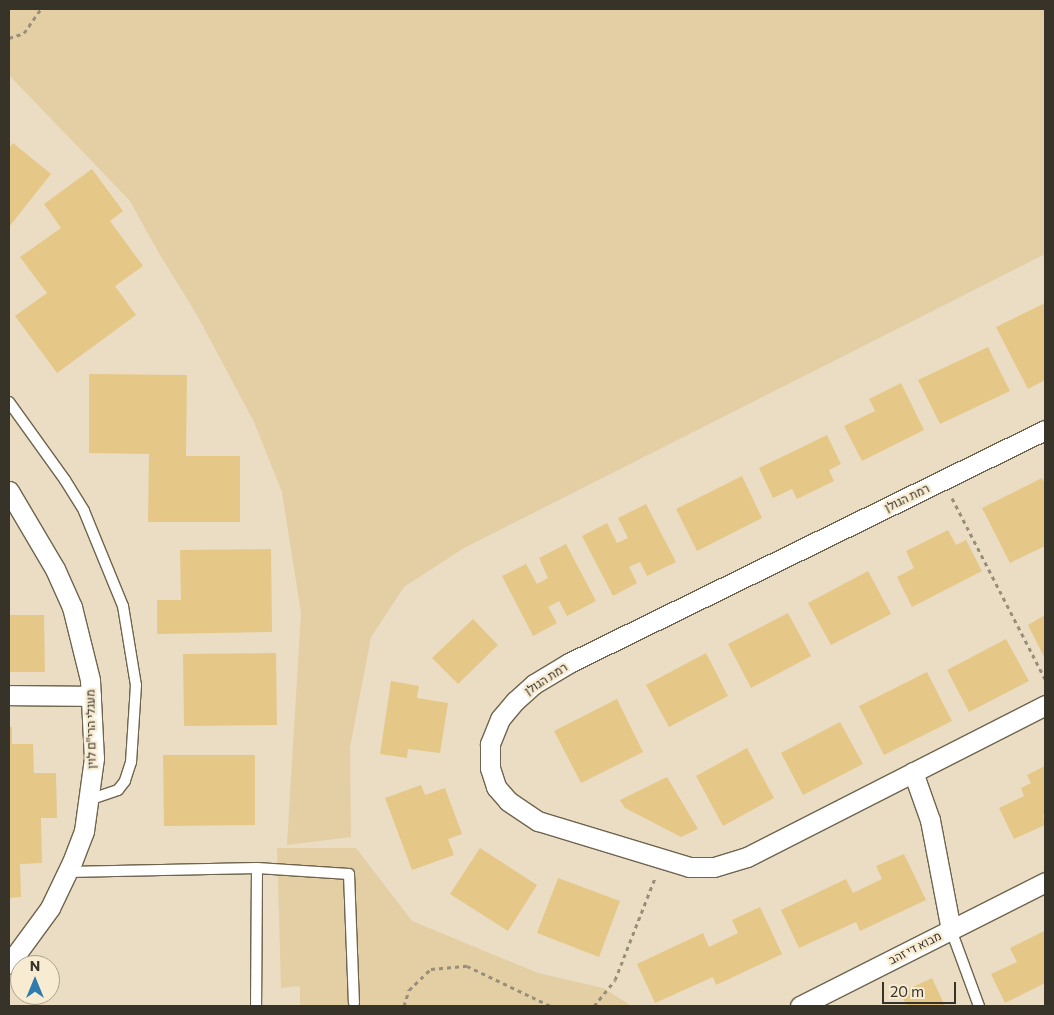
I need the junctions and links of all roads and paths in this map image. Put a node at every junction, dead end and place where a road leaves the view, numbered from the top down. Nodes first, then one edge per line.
1 (41, 9) edge
2 (9, 38) edge
3 (9, 402) edge
4 (1045, 430) edge
5 (943, 480) junction
6 (9, 492) edge
7 (1045, 680) edge
8 (9, 695) edge
9 (91, 696) junction
10 (1045, 705) edge
11 (913, 772) junction
12 (89, 800) junction
13 (663, 859) junction
14 (257, 868) junction
15 (67, 872) junction
16 (1045, 882) edge
17 (951, 930) junction
18 (9, 964) edge
19 (354, 1003) dead end
20 (256, 1006) edge
21 (404, 1006) edge
22 (552, 1006) edge
23 (594, 1006) edge
24 (800, 1006) edge
25 (979, 1006) edge

1 - 2 path
3 - 12 lane
4 - 5 street, רמת הגולן
5 - 7 path
5 - 13 street, רמת הגולן
6 - 9 street, מעגלי הרי''ם לוין
8 - 9 street
9 - 12 street, מעגלי הרי''ם לוין
10 - 11 street, רמת הגולן
11 - 13 street, רמת הגולן
11 - 17 street, מבוא די זהב
12 - 15 street, מעגלי הרי''ם לוין
13 - 23 path
14 - 15 lane
14 - 19 lane
14 - 20 lane
15 - 18 street, מעגלי הרי''ם לוין
16 - 17 street, מבוא די זהב
17 - 24 street, מבוא די זהב
17 - 25 lane, מבוא די זהב
21 - 22 path

